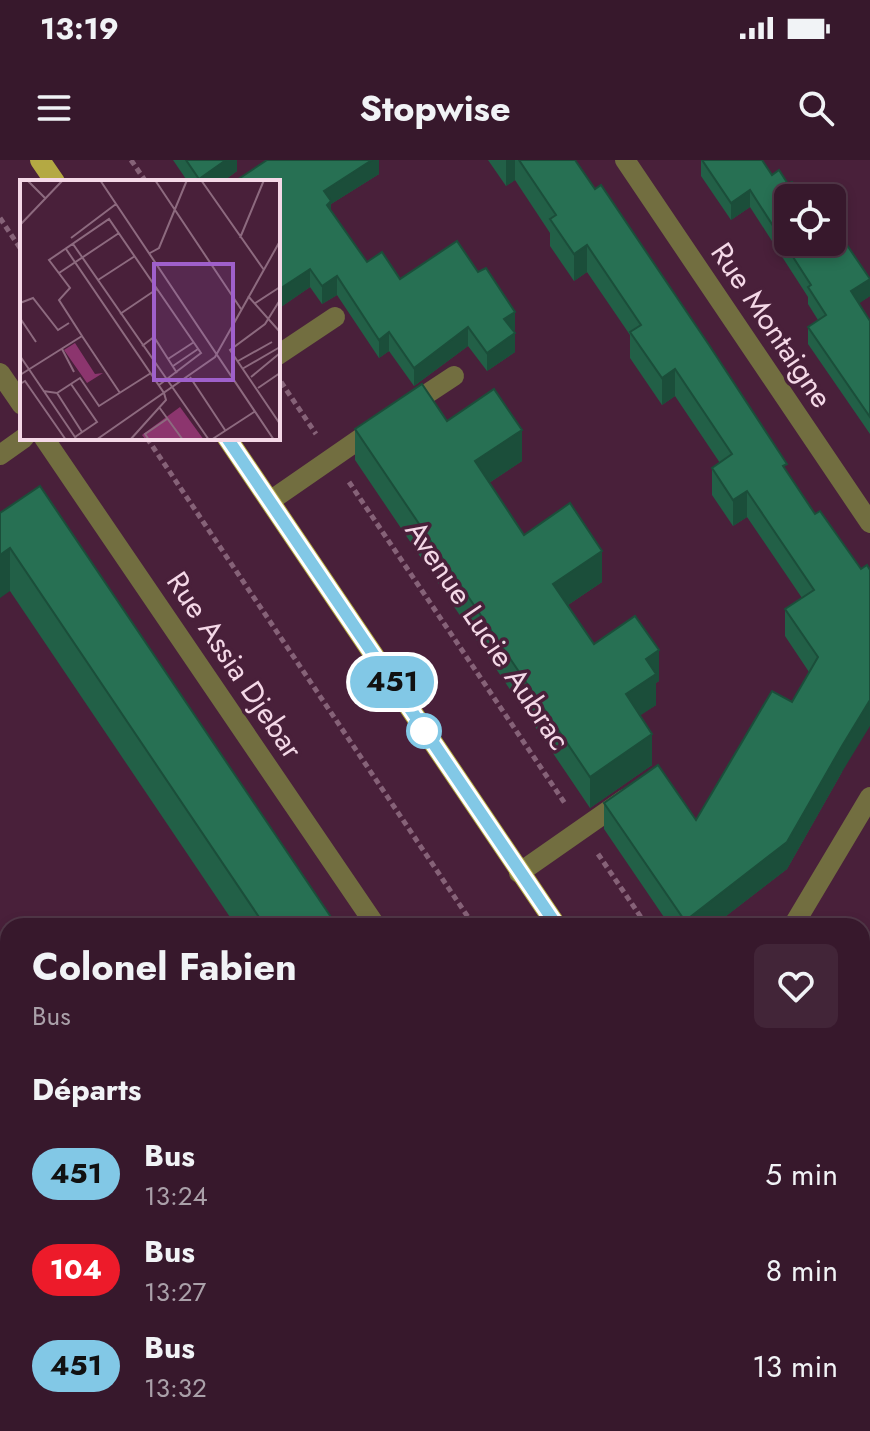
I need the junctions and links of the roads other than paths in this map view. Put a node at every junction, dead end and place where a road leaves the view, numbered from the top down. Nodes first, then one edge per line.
1 (40, 160) edge
2 (625, 160) edge
3 (54, 180) edge
4 (335, 317) dead end
5 (280, 354) edge
6 (0, 373) edge
7 (454, 376) dead end
8 (20, 402) edge
9 (21, 440) edge
10 (45, 440) edge
11 (228, 440) edge
12 (0, 455) edge
13 (270, 501) junction
14 (870, 523) edge
15 (645, 785) edge
16 (870, 797) edge
17 (519, 873) junction
18 (371, 918) edge
19 (551, 918) edge
20 (798, 918) edge

1 - 3 main road
2 - 14 street, Rue Montaigne
4 - 5 street
6 - 8 street
7 - 13 street
9 - 12 street
10 - 18 street, Rue Assia Djebar
11 - 13 main road
13 - 17 main road
15 - 17 street
16 - 20 street
17 - 19 main road

